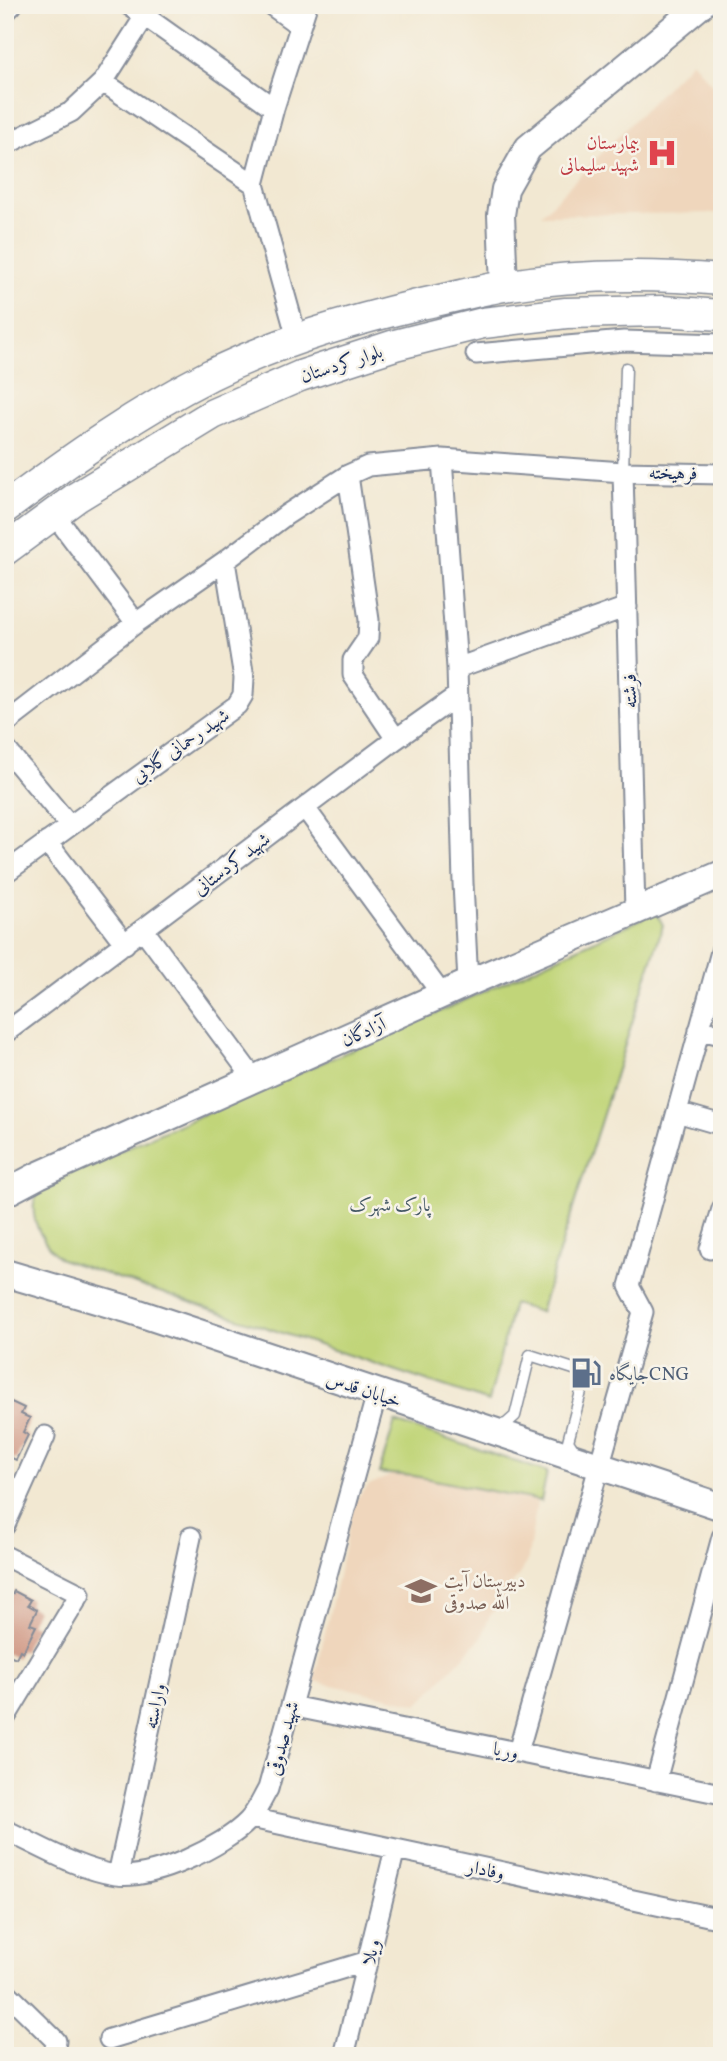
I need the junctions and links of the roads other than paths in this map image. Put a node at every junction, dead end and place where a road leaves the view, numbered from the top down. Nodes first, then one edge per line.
1 (12, 5) edge
2 (271, 5) edge
3 (307, 5) edge
4 (701, 5) edge
5 (142, 9) edge
6 (5, 12) edge
7 (300, 26) junction
8 (103, 82) junction
9 (274, 108) junction
10 (5, 145) edge
11 (254, 184) junction
12 (722, 280) edge
13 (504, 286) junction
14 (722, 315) edge
15 (297, 338) junction
16 (722, 344) edge
17 (476, 354) dead end
18 (626, 368) dead end
19 (442, 459) junction
20 (58, 469) junction
21 (623, 471) junction
22 (722, 474) edge
23 (348, 475) junction
24 (66, 506) junction
25 (5, 508) edge
26 (5, 550) edge
27 (225, 561) junction
28 (627, 607) junction
29 (136, 623) junction
30 (457, 668) junction
31 (458, 695) junction
32 (5, 724) edge
33 (396, 738) junction
34 (5, 748) edge
35 (305, 807) junction
36 (69, 825) junction
37 (47, 842) junction
38 (5, 873) edge
39 (722, 874) edge
40 (635, 911) junction
41 (143, 929) junction
42 (125, 944) junction
43 (722, 948) edge
44 (468, 983) junction
45 (443, 996) junction
46 (699, 1030) junction
47 (5, 1033) edge
48 (722, 1035) edge
49 (254, 1079) junction
50 (677, 1112) junction
51 (722, 1125) edge
52 (5, 1193) edge
53 (722, 1209) edge
54 (710, 1249) dead end
55 (5, 1273) edge
56 (377, 1393) junction
57 (479, 1426) junction
58 (45, 1436) dead end
59 (594, 1464) junction
60 (722, 1507) edge
61 (5, 1525) edge
62 (191, 1537) dead end
63 (722, 1537) edge
64 (5, 1556) edge
65 (291, 1706) junction
66 (5, 1718) edge
67 (518, 1752) junction
68 (656, 1781) junction
69 (722, 1794) edge
70 (251, 1818) junction
71 (5, 1830) edge
72 (395, 1849) junction
73 (118, 1875) junction
74 (722, 1919) edge
75 (368, 1961) junction
76 (5, 1991) edge
77 (109, 2039) dead end
78 (54, 2056) edge
79 (344, 2056) edge

1 - 6 street
2 - 7 street
3 - 7 street
4 - 13 street
5 - 8 street
5 - 9 street
7 - 9 street
8 - 10 street
8 - 11 street
9 - 11 street
11 - 15 street
12 - 13 main road, بلوار کردستان
13 - 15 main road, بلوار کردستان
14 - 24 main road, بلوار کردستان
15 - 20 main road, بلوار کردستان
16 - 17 street
18 - 21 lane
19 - 21 street, فرهیخته
19 - 23 street, فرهیخته
19 - 30 street
20 - 24 main road
20 - 25 main road, بلوار کردستان
21 - 22 street, فرهیخته
21 - 28 street, فرشته
23 - 27 street, فرهیخته
23 - 33 street
24 - 26 main road, بلوار کردستان
24 - 29 street
27 - 29 street, فرهیخته
27 - 36 street, شهید رحمانی گلابی
28 - 30 street
28 - 40 street, فرشته
29 - 32 street, فرهیخته
30 - 31 street
31 - 33 street, شهید کردستانی
31 - 44 street
33 - 35 street, شهید کردستانی
34 - 36 street
35 - 41 street, شهید کردستانی
35 - 45 street
36 - 37 street, شهید رحمانی گلابی
37 - 38 street, شهید رحمانی گلابی
37 - 42 street
39 - 40 street, آزادگان
40 - 44 street, آزادگان
41 - 42 street, شهید کردستانی
41 - 49 street
42 - 47 street, شهید کردستانی
43 - 46 street
44 - 45 street, آزادگان
45 - 49 street, آزادگان
46 - 48 street
46 - 50 street
49 - 52 street, آزادگان
50 - 51 street
50 - 59 street
53 - 54 street
55 - 56 street, خیابان قدس
56 - 57 street, خیابان قدس
56 - 65 street, شهید صدوقی
57 - 59 street, خیابان قدس
57 - 59 lane
58 - 61 street
59 - 60 street, خیابان قدس
59 - 67 street
62 - 73 street, واراسته
63 - 68 street
64 - 66 street
65 - 67 street, وریا
65 - 70 street, شهید صدوقی
67 - 68 street, وریا
68 - 69 street, وریا
70 - 72 street, وفادار
70 - 73 street, شهید صدوقی
71 - 73 street, شهید صدوقی
72 - 74 street, وفادار
72 - 75 street, ویلا
75 - 77 street
75 - 79 street, ویلا
76 - 78 street

